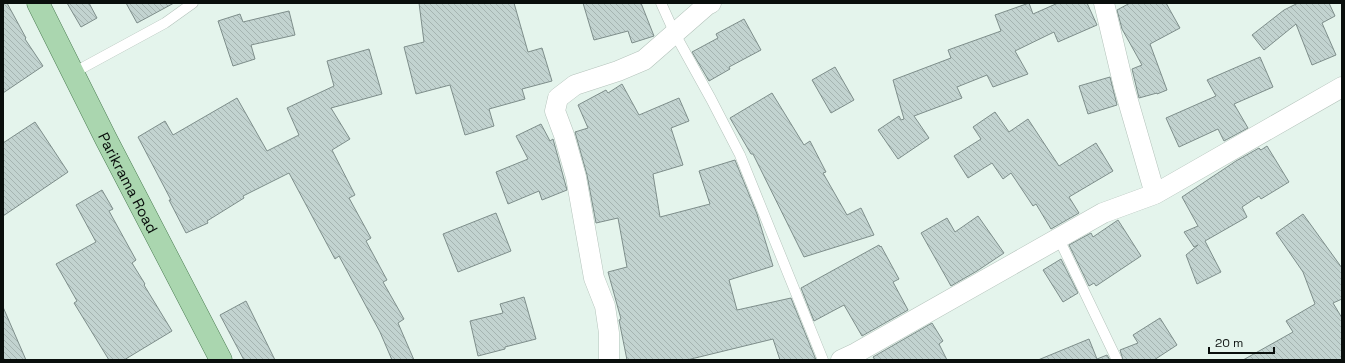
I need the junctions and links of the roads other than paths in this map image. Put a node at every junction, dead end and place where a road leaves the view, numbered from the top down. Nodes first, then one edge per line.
1 (38, 3) edge
2 (193, 3) edge
3 (661, 3) edge
4 (711, 3) edge
5 (1104, 3) edge
6 (675, 34) junction
7 (73, 73) junction
8 (1342, 87) edge
9 (1155, 194) junction
10 (1059, 239) junction
11 (221, 360) edge
12 (608, 360) edge
13 (823, 360) edge
14 (841, 360) edge
15 (1117, 360) edge

1 - 7 main road, Parikrama Road
2 - 7 lane
3 - 6 lane
4 - 6 street
5 - 9 street
6 - 12 street
6 - 13 lane
7 - 11 main road, Parikrama Road
8 - 9 street
9 - 10 street
10 - 14 street
10 - 15 lane

